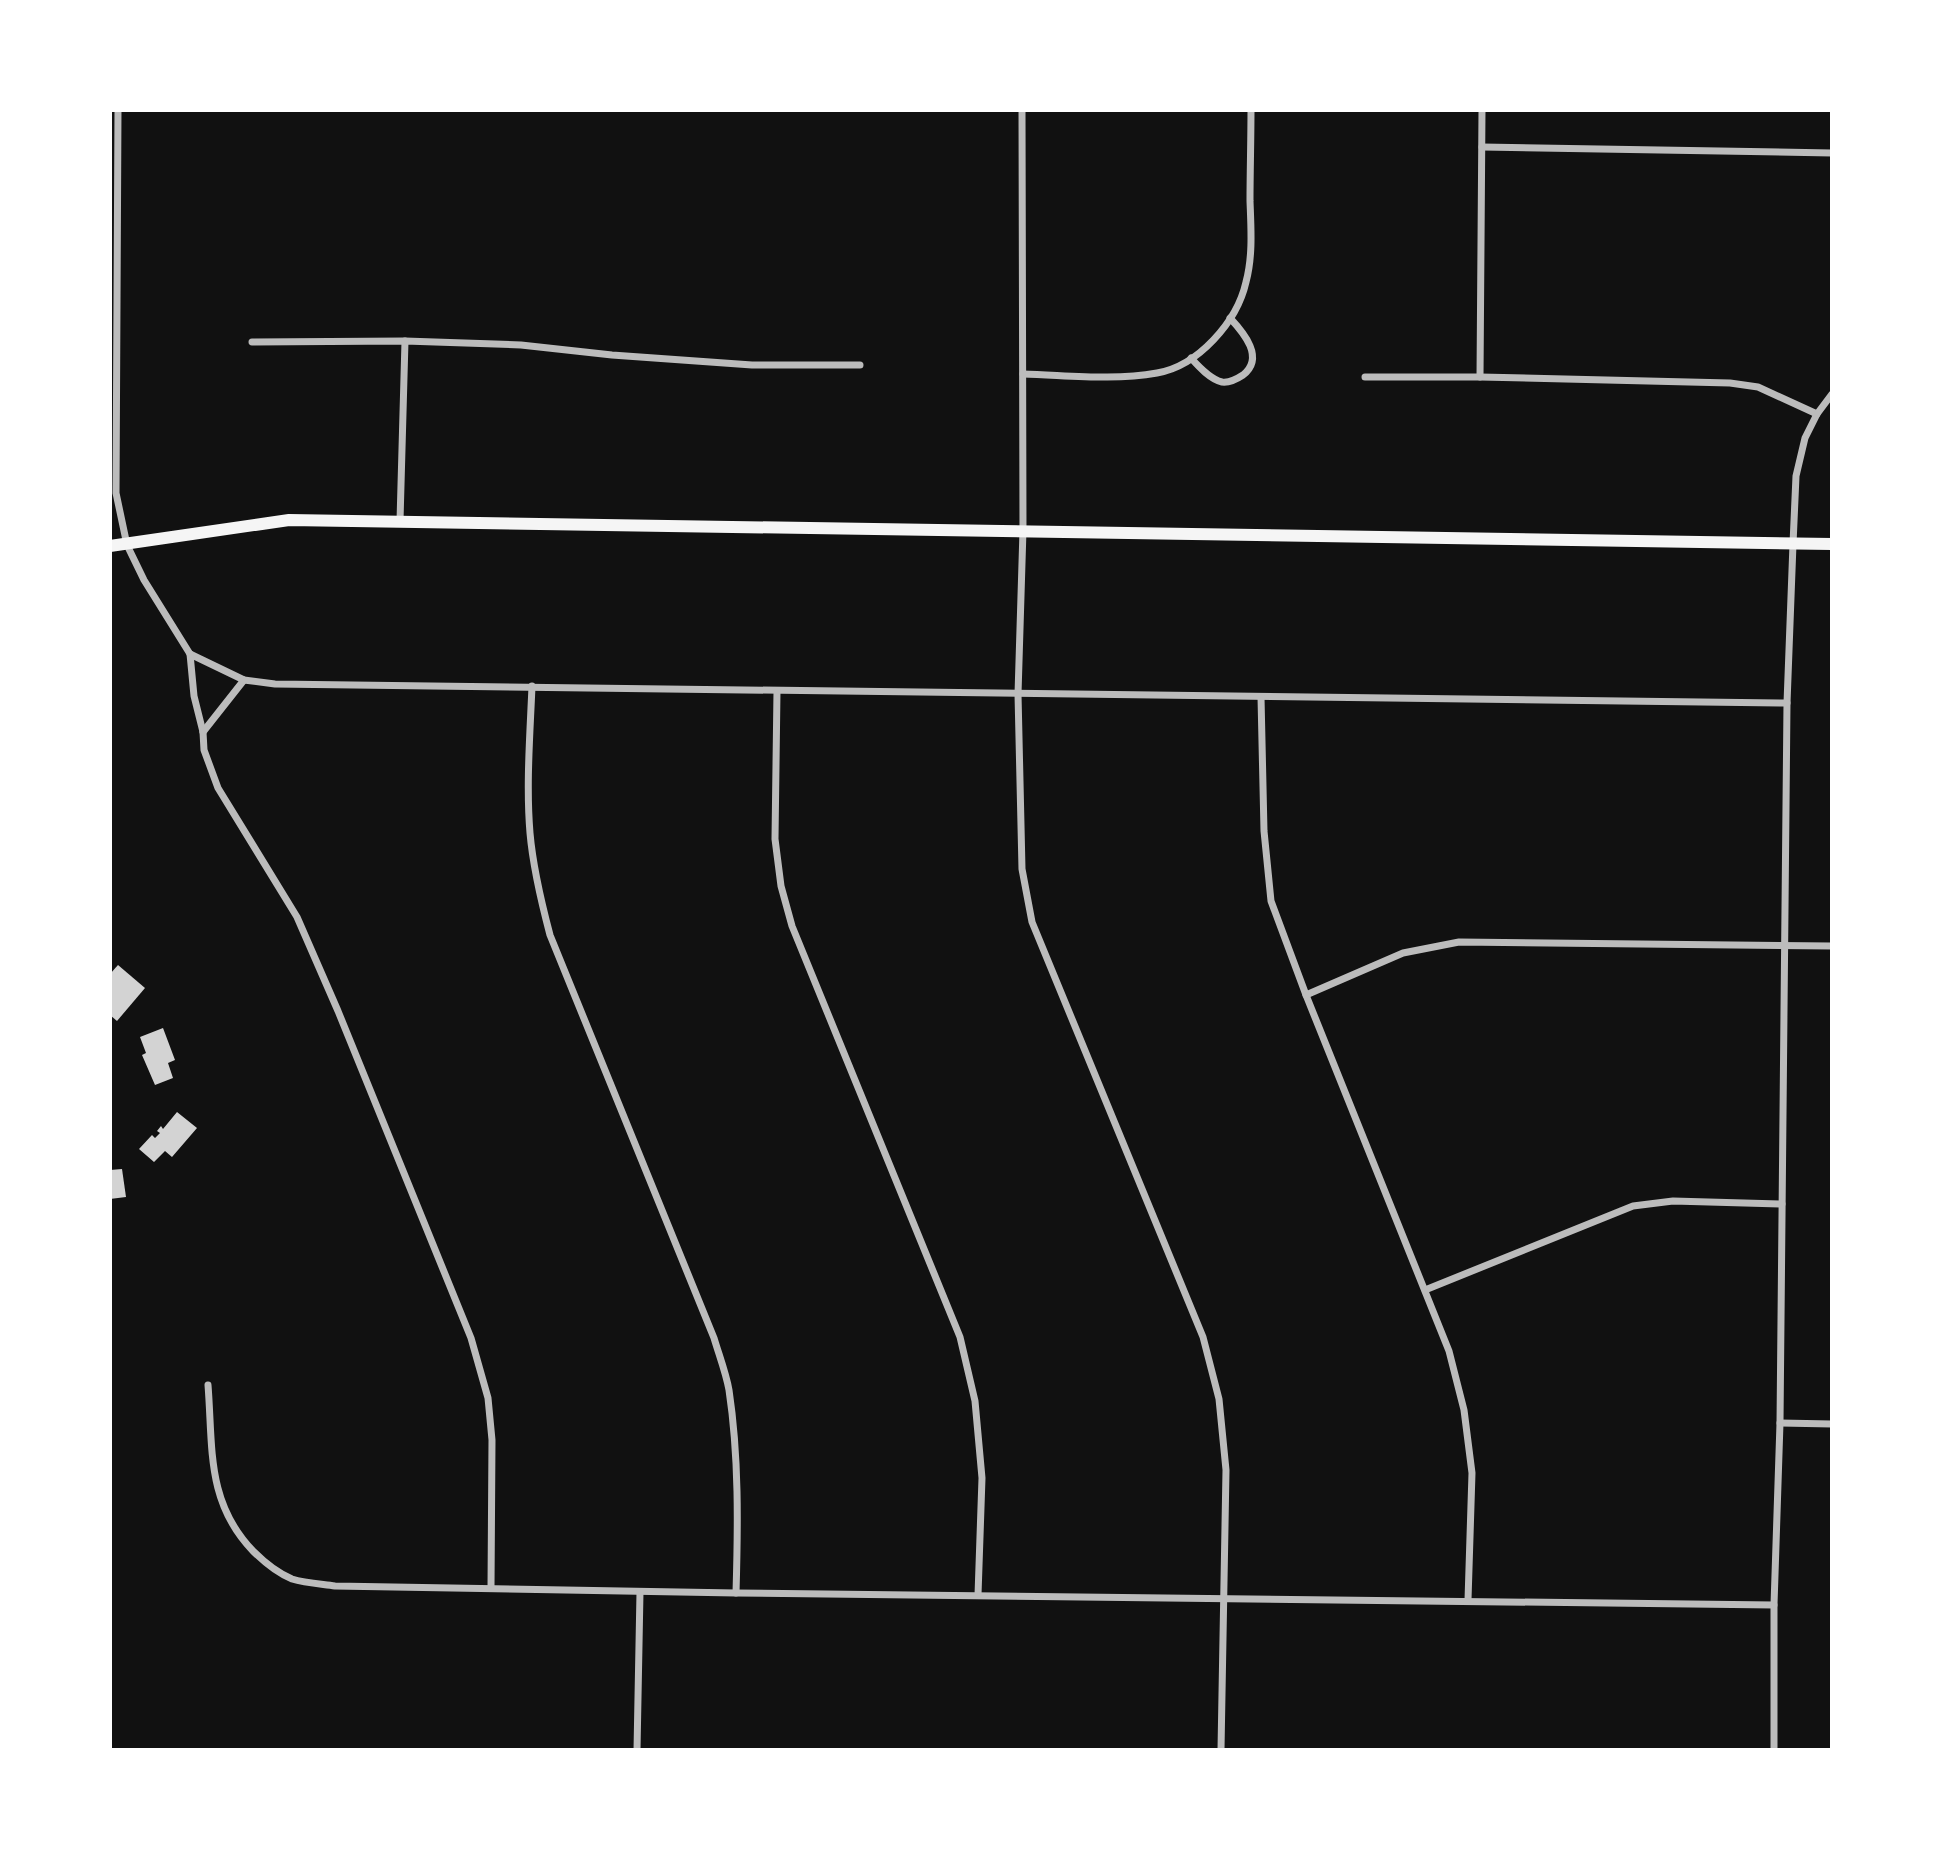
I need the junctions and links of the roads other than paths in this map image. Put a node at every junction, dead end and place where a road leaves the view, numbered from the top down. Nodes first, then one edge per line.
1 (118, 110) edge
2 (1022, 110) edge
3 (1251, 110) edge
4 (1482, 110) edge
5 (1482, 147) junction
6 (1832, 153) edge
7 (114, 218) edge
8 (1230, 318) junction
9 (405, 341) junction
10 (252, 342) dead end
11 (1191, 358) junction
12 (860, 365) dead end
13 (1023, 374) junction
14 (1365, 377) dead end
15 (1480, 377) junction
16 (1832, 394) edge
17 (1817, 414) junction
18 (400, 521) junction
19 (1023, 530) junction
20 (1793, 544) junction
21 (1832, 544) edge
22 (127, 545) junction
23 (110, 546) edge
24 (190, 654) junction
25 (244, 680) junction
26 (532, 686) junction
27 (776, 691) junction
28 (1018, 694) junction
29 (1261, 697) junction
30 (1787, 703) junction
31 (203, 733) junction
32 (1785, 946) junction
33 (1832, 946) edge
34 (1306, 995) junction
35 (1782, 1204) junction
36 (1425, 1290) junction
37 (208, 1385) dead end
38 (1780, 1423) junction
39 (1832, 1424) edge
40 (491, 1588) junction
41 (640, 1592) junction
42 (736, 1593) junction
43 (978, 1595) junction
44 (1226, 1598) junction
45 (1468, 1600) junction
46 (1774, 1605) junction
47 (637, 1750) edge
48 (1222, 1750) edge
49 (1774, 1750) edge

1 - 7 street
2 - 13 street
3 - 8 street
4 - 5 street
5 - 6 street
5 - 15 street
7 - 22 street
8 - 11 street
8 - 11 street
9 - 10 street
9 - 12 street
9 - 18 street
11 - 13 street
13 - 19 street
14 - 15 street
15 - 17 street
16 - 17 street
17 - 20 street
18 - 19 main road
18 - 22 main road
19 - 20 main road
19 - 28 street
20 - 21 main road
20 - 30 street
22 - 23 main road
22 - 24 street
24 - 25 street
24 - 31 street
25 - 26 street
25 - 31 street
26 - 27 street
26 - 42 street
27 - 28 street
27 - 43 street
28 - 29 street
28 - 44 street
29 - 30 street
29 - 34 street
30 - 32 street
31 - 40 street
32 - 33 street
32 - 34 street
32 - 35 street
34 - 36 street
35 - 36 street
35 - 38 street
36 - 45 street
37 - 40 street
38 - 39 street
38 - 46 street
40 - 41 street
41 - 42 street
41 - 47 street
42 - 43 street
43 - 44 street
44 - 45 street
44 - 48 street
45 - 46 street
46 - 49 street

